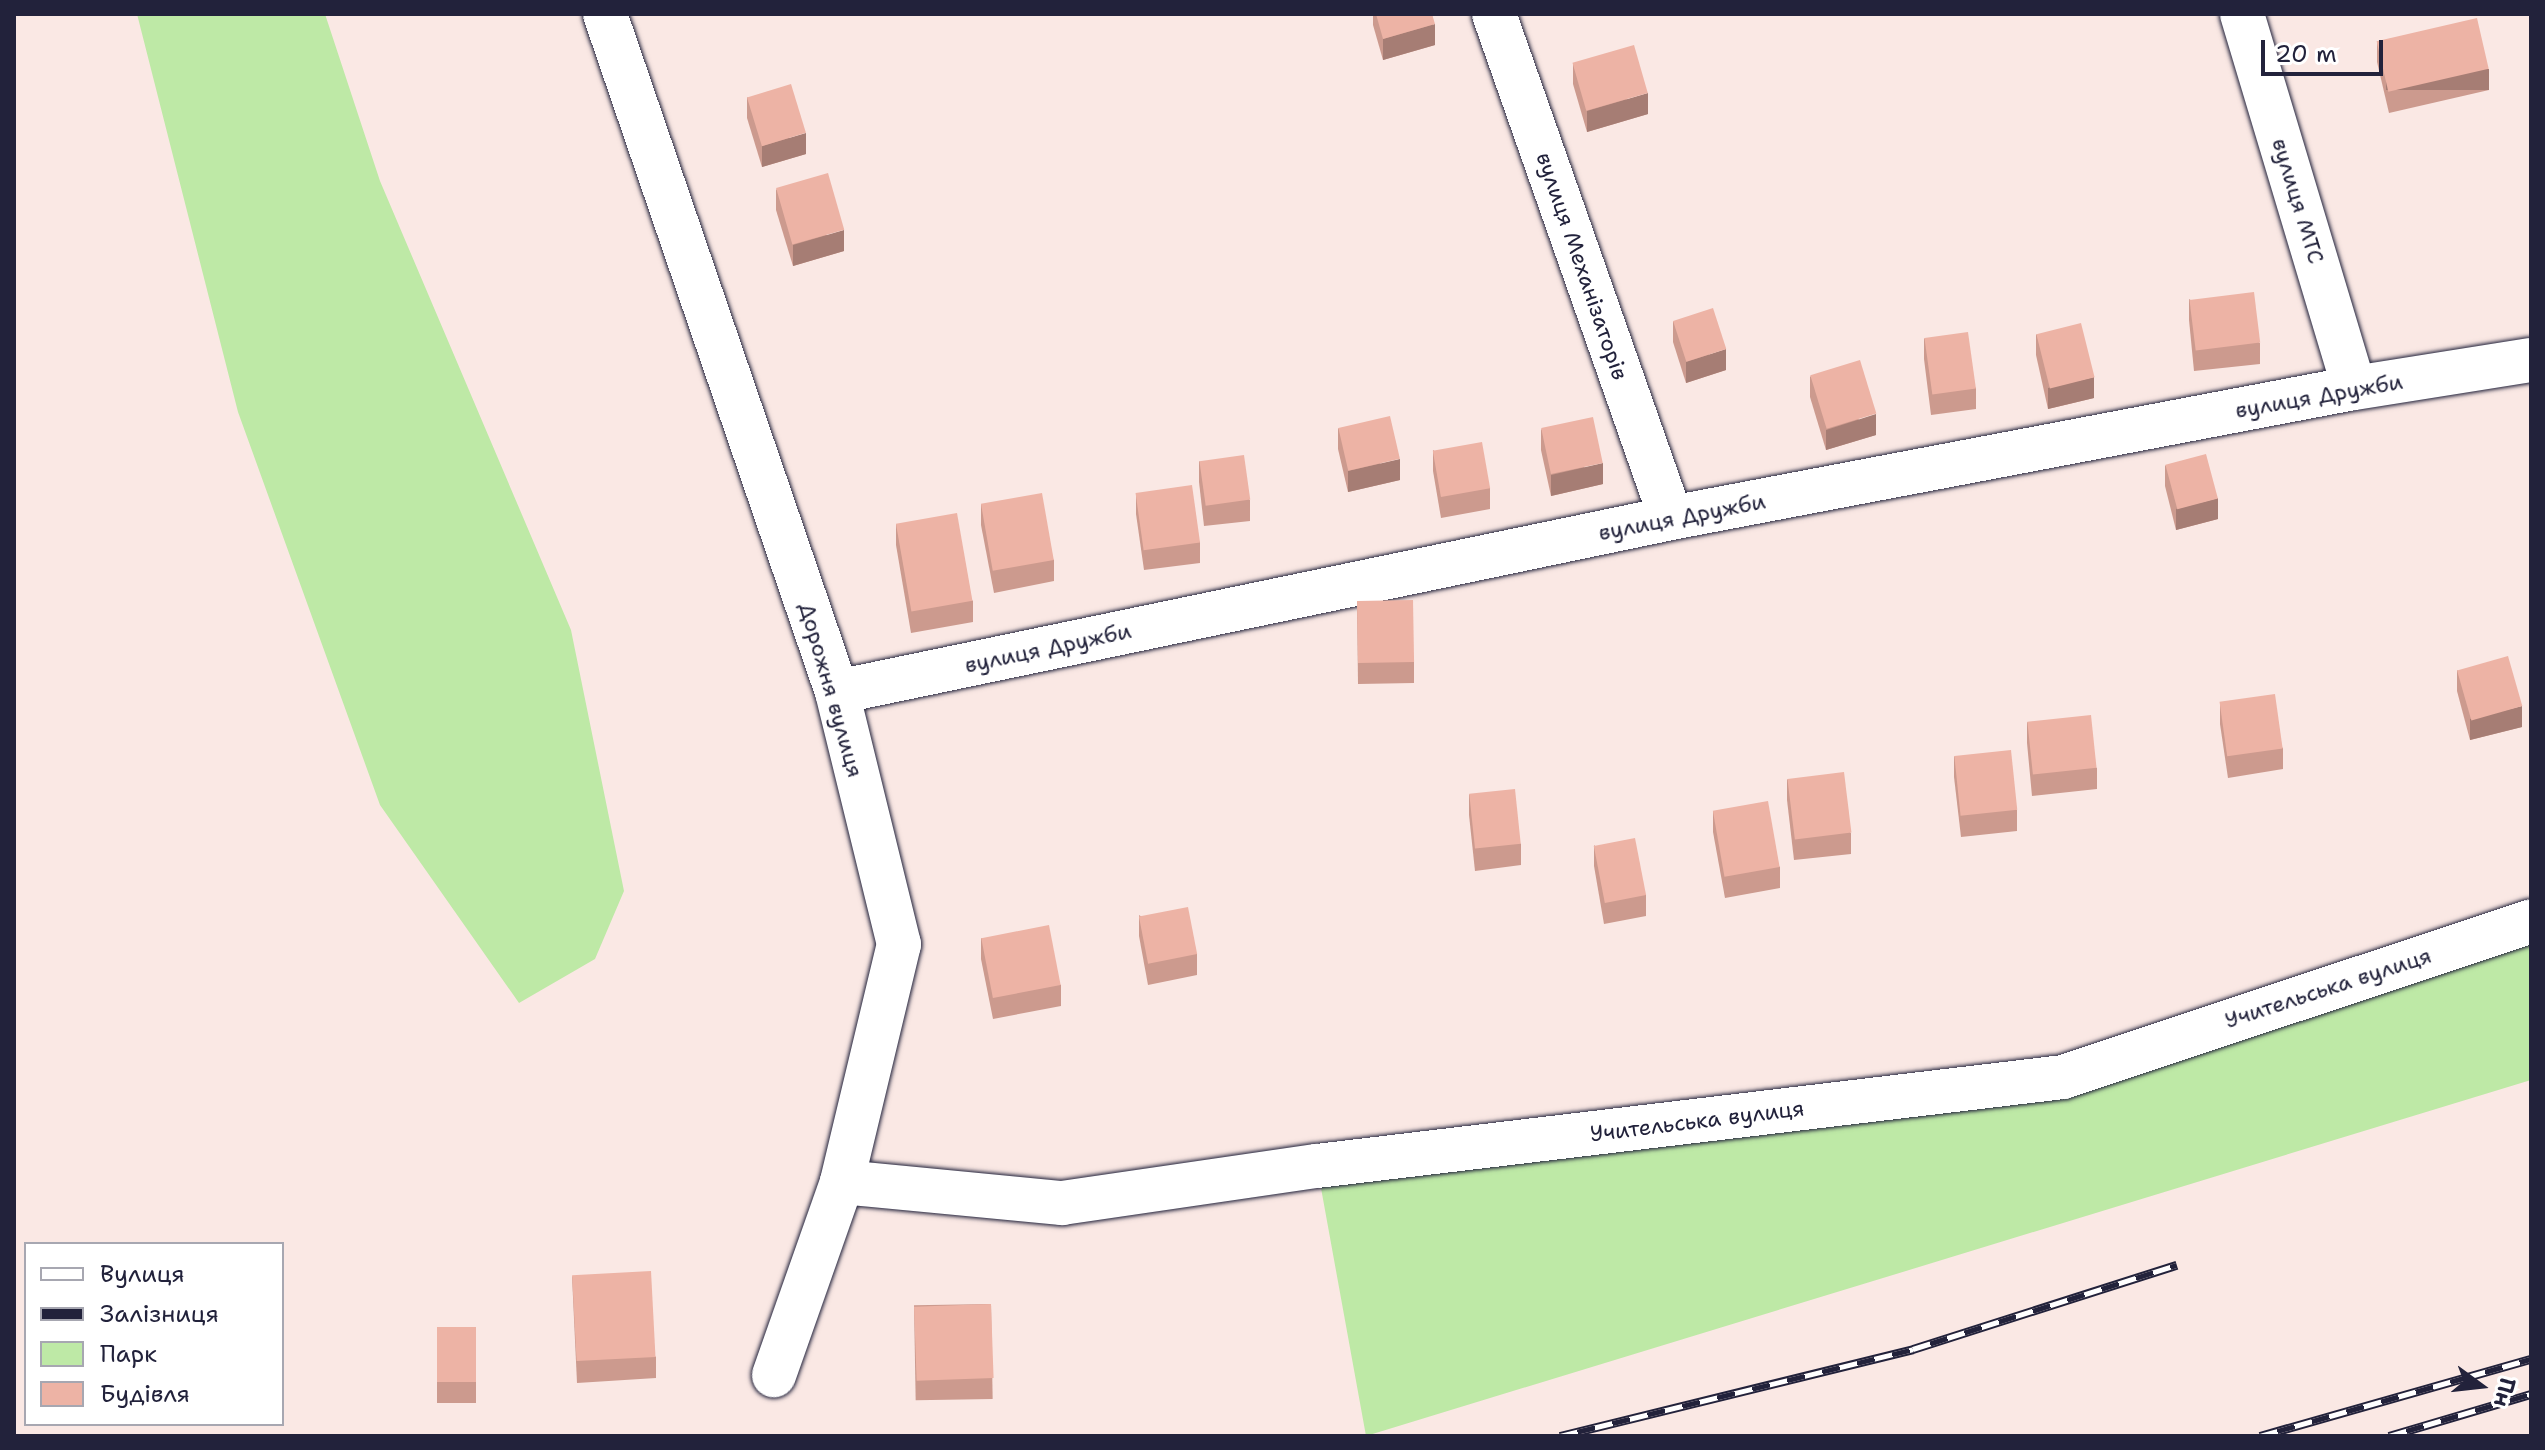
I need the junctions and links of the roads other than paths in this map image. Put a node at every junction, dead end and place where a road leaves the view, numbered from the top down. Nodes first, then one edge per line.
1 (605, 14) edge
2 (1494, 14) edge
3 (2242, 14) edge
4 (2531, 360) edge
5 (2354, 388) junction
6 (1671, 518) junction
7 (837, 692) junction
8 (2531, 921) edge
9 (842, 1182) junction
10 (774, 1375) dead end

1 - 7 street, Дорожня вулиця
2 - 6 street, вулиця Механізаторів
3 - 5 street, вулиця МТС
4 - 5 street, вулиця Дружби
5 - 6 street, вулиця Дружби
6 - 7 street, вулиця Дружби
7 - 9 street, Дорожня вулиця
8 - 9 street, Учительська вулиця
9 - 10 street, Дорожня вулиця

